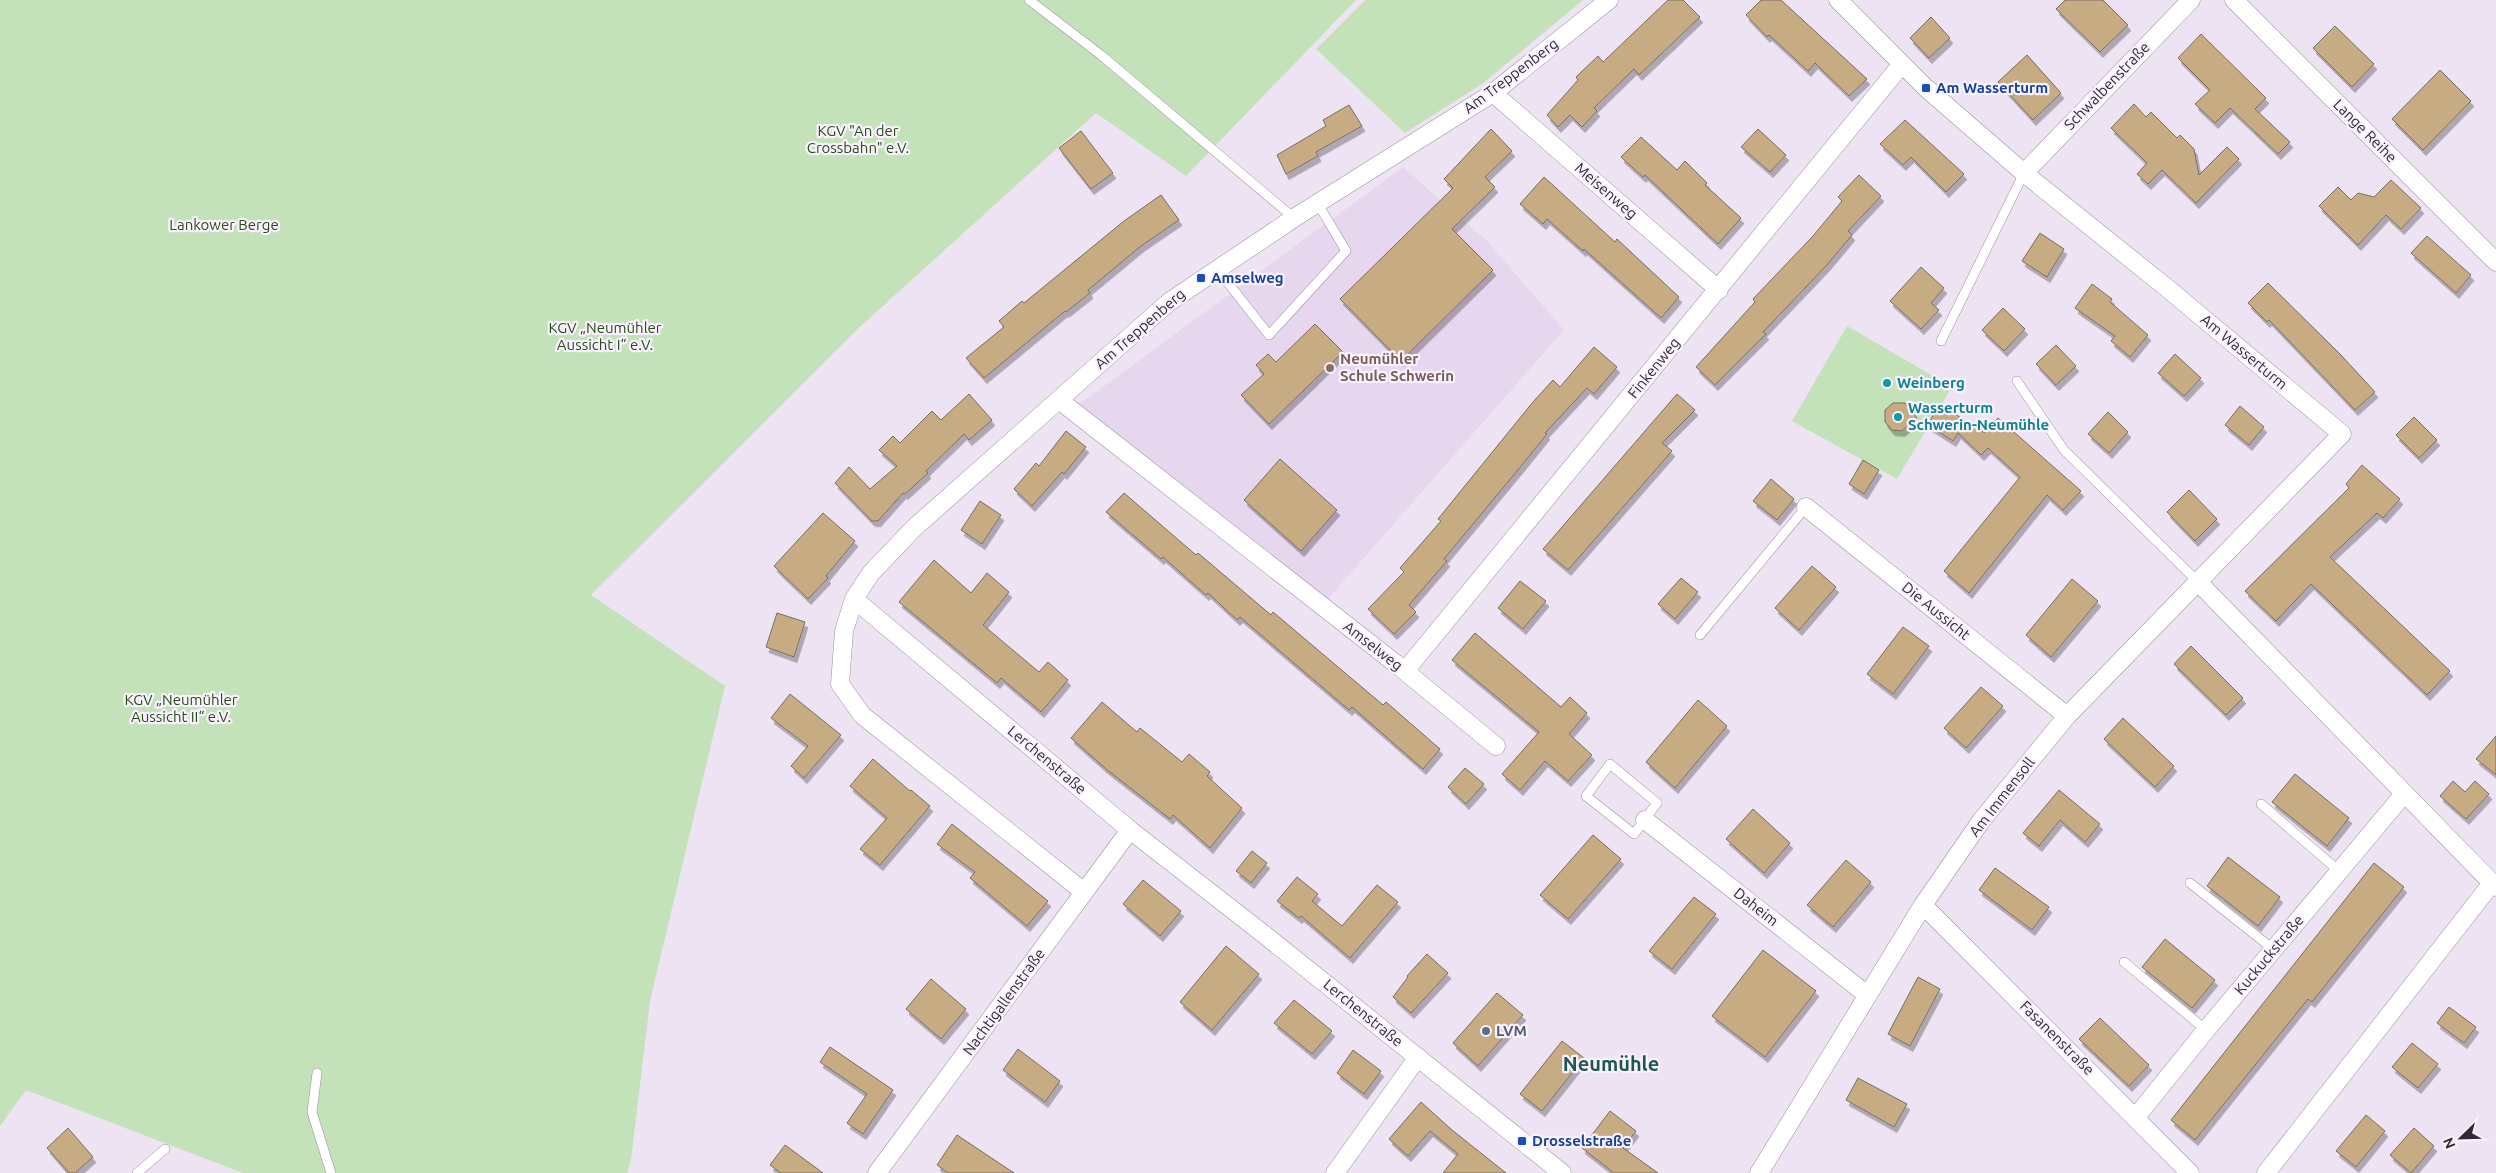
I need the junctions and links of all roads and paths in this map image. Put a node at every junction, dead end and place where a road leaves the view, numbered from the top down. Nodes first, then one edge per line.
1 (1028, 0) edge
2 (1609, 0) edge
3 (1838, 0) edge
4 (2191, 0) edge
5 (2234, 0) edge
6 (1902, 64) junction
7 (1493, 93) junction
8 (2024, 173) junction
9 (1318, 204) junction
10 (1294, 218) junction
11 (2496, 262) edge
12 (1216, 268) junction
13 (1719, 290) junction
14 (1941, 340) dead end
15 (2017, 381) dead end
16 (1059, 400) junction
17 (2308, 471) joint
18 (1806, 507) joint
19 (2198, 581) junction
20 (854, 599) junction
21 (1700, 635) dead end
22 (1405, 671) junction
23 (2067, 716) junction
24 (1496, 746) dead end
25 (2404, 794) junction
26 (2261, 804) dead end
27 (1645, 820) junction
28 (1130, 830) junction
29 (2339, 872) junction
30 (2190, 883) dead end
31 (2494, 885) edge
32 (1084, 892) junction
33 (1923, 905) junction
34 (2274, 949) junction
35 (2124, 962) dead end
36 (1866, 994) junction
37 (2206, 1030) junction
38 (1418, 1057) junction
39 (317, 1073) dead end
40 (2136, 1117) junction
41 (165, 1149) dead end
42 (137, 1173) edge
43 (331, 1173) edge
44 (877, 1173) edge
45 (1335, 1173) edge
46 (1562, 1173) edge
47 (1759, 1173) edge
48 (2190, 1173) edge
49 (2266, 1173) edge

1 - 10 lane
2 - 7 street, Am Treppenberg
3 - 6 street, Am Wasserturm
4 - 8 street, Schwalbenstraße
5 - 11 street, Lange Reihe
6 - 8 street, Am Wasserturm
6 - 13 street, Finkenweg
7 - 9 street, Am Treppenberg
7 - 13 street, Meisenweg
8 - 14 lane
8 - 17 street, Am Wasserturm
9 - 10 street, Am Treppenberg
9 - 12 lane
10 - 12 street, Am Treppenberg
12 - 16 street, Am Treppenberg
13 - 22 street, Finkenweg
15 - 19 lane
16 - 20 street, Am Treppenberg
16 - 22 street, Amselweg
17 - 19 street, Am Immensoll
18 - 21 lane
18 - 23 street, Die Aussicht
19 - 23 street, Am Immensoll
19 - 25 street
20 - 28 street, Lerchenstraße
20 - 32 street
22 - 24 street, Amselweg
23 - 33 street, Am Immensoll
25 - 29 street, Kuckuckstraße
25 - 31 street
26 - 29 lane
27 - 27 lane
27 - 36 street, Daheim
28 - 32 street, Nachtigallenstraße
28 - 38 street, Lerchenstraße
29 - 34 street, Kuckuckstraße
30 - 34 lane
31 - 49 street
32 - 44 street, Nachtigallenstraße
33 - 36 street, Am Immensoll
33 - 40 street, Fasanenstraße
34 - 37 street, Kuckuckstraße
35 - 37 lane
36 - 47 street, Am Immensoll
37 - 40 street, Kuckuckstraße
38 - 45 street
38 - 46 street, Lerchenstraße
39 - 43 lane
40 - 48 street, Fasanenstraße
41 - 42 lane

